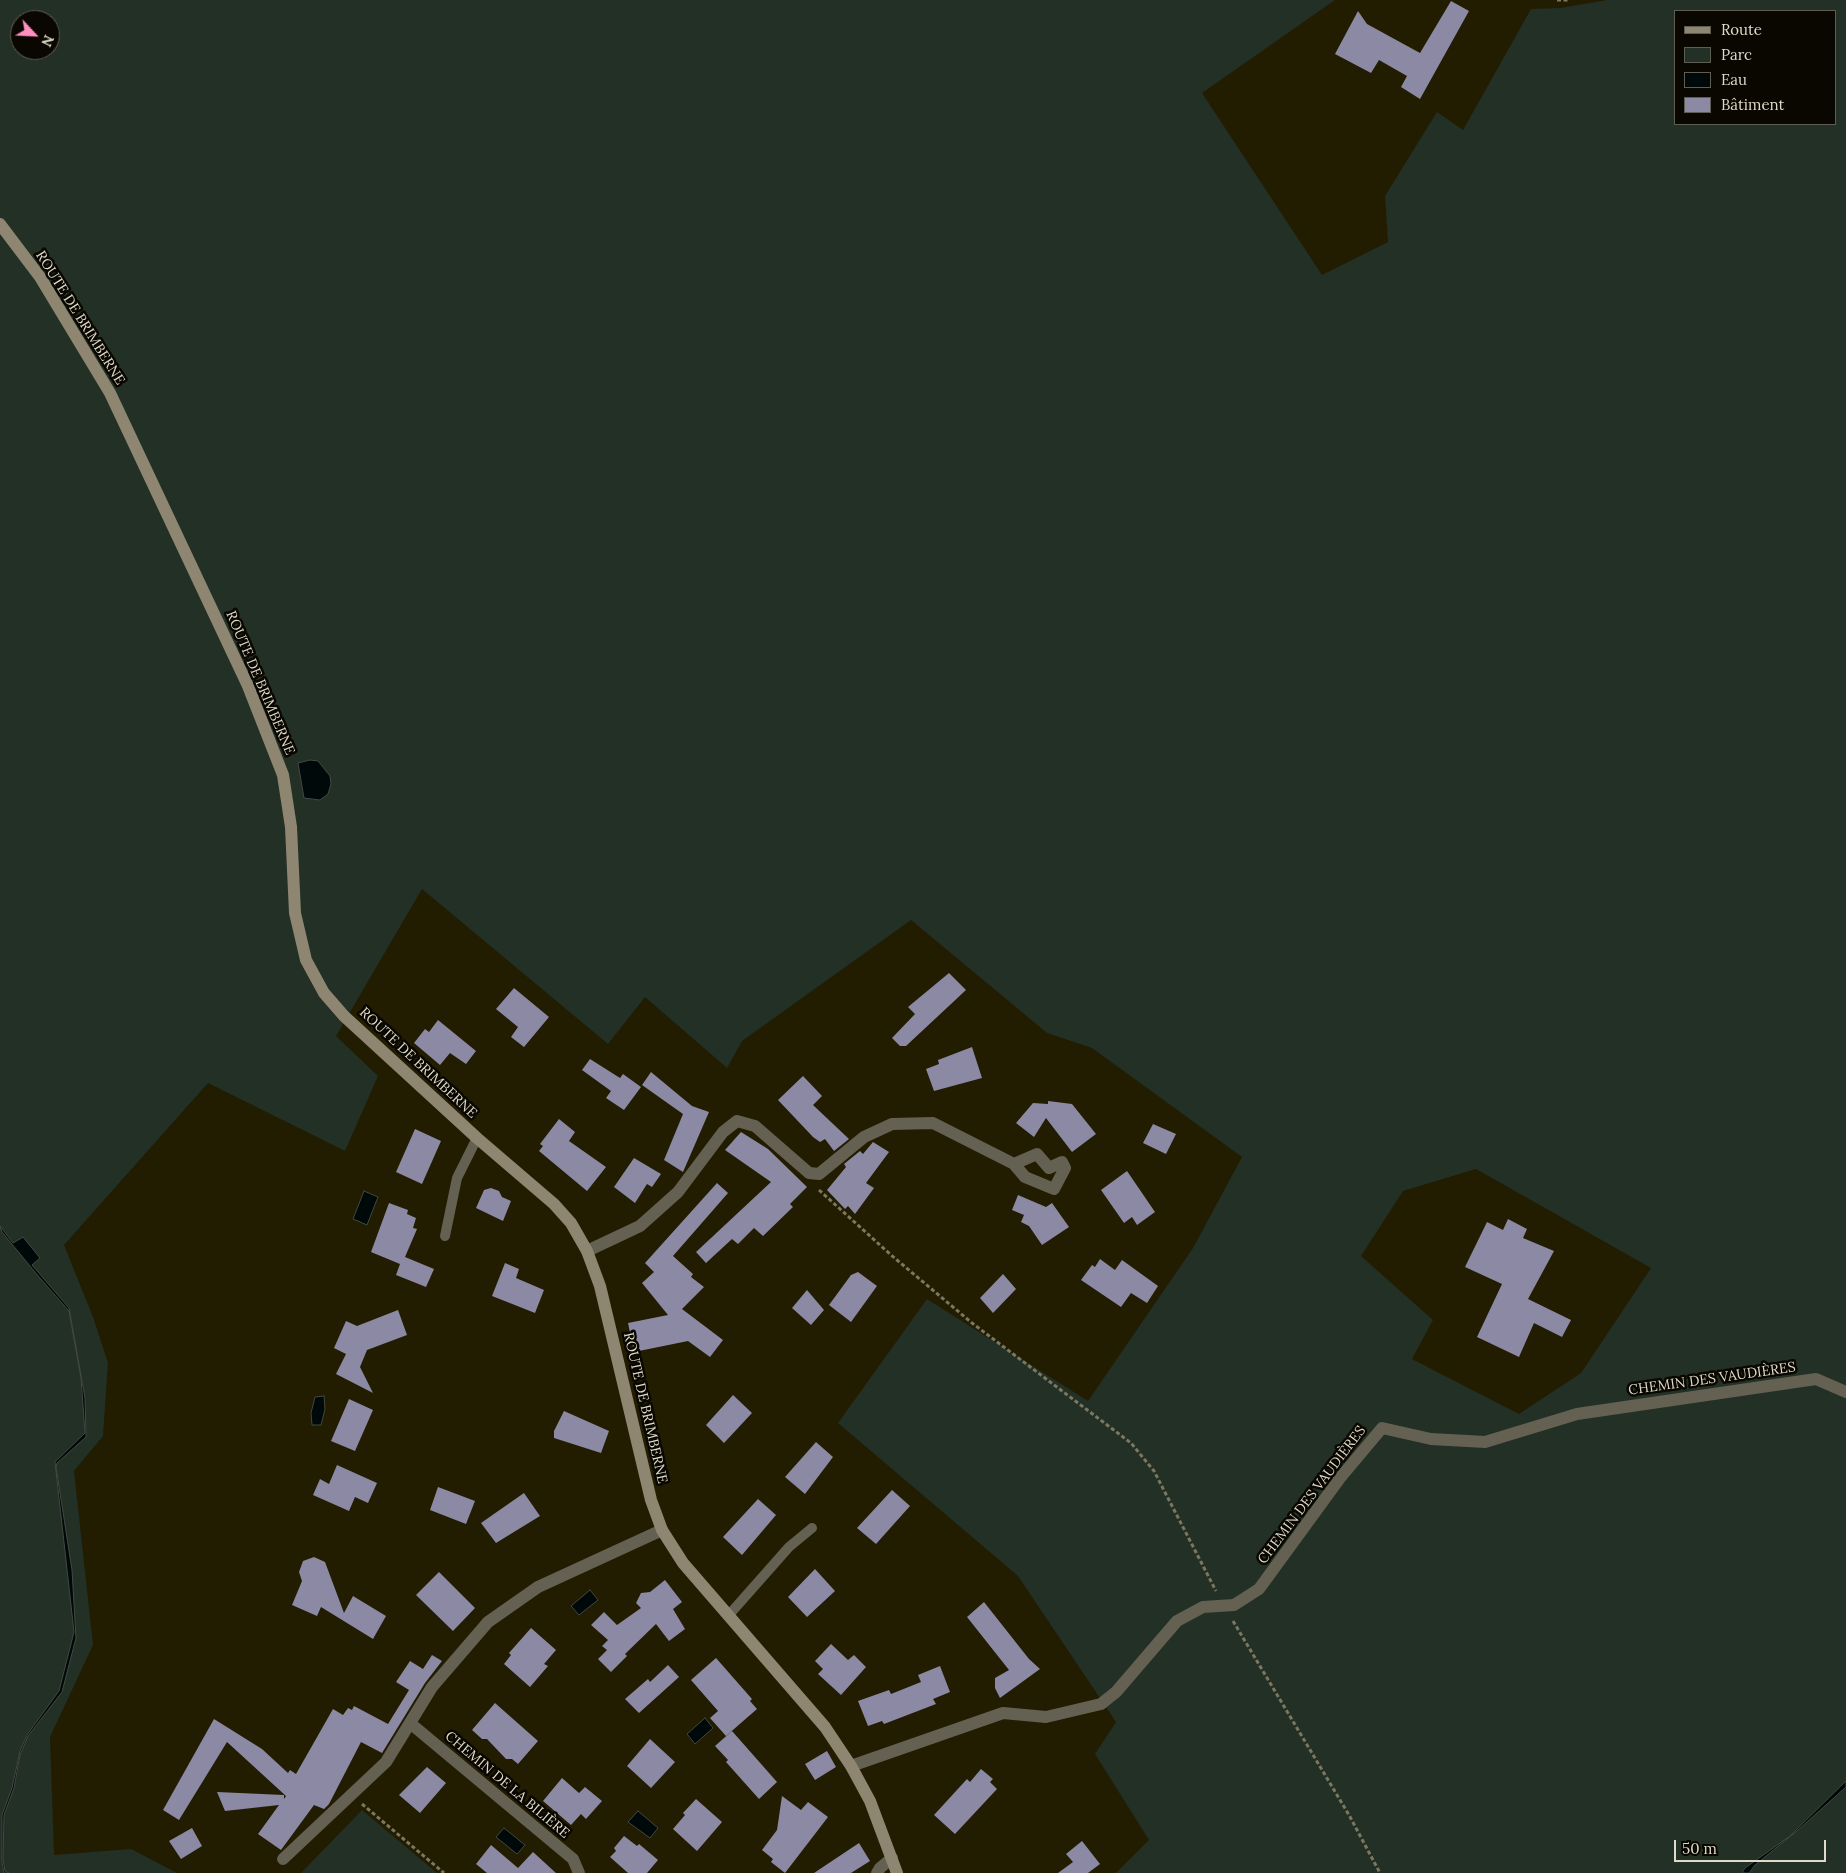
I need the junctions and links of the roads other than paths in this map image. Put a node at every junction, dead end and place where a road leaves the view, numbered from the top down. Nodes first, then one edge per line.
1 (0, 224) edge
2 (477, 1138) junction
3 (1014, 1164) dead end
4 (445, 1236) dead end
5 (587, 1251) junction
6 (1846, 1392) edge
7 (812, 1528) dead end
8 (662, 1530) junction
9 (728, 1616) junction
10 (410, 1723) junction
11 (851, 1766) junction
12 (892, 1858) junction
13 (284, 1859) dead end
14 (578, 1873) edge
15 (877, 1873) edge
16 (898, 1873) edge

1 - 2 street, ROUTE DE BRIMBERNE
2 - 4 lane
2 - 5 street, ROUTE DE BRIMBERNE
3 - 5 street
5 - 8 street, ROUTE DE BRIMBERNE
6 - 11 street, CHEMIN DES VAUDIÈRES
7 - 9 lane
8 - 9 street, ROUTE DE BRIMBERNE
8 - 10 street
9 - 11 street, ROUTE DE BRIMBERNE
10 - 13 street
10 - 14 street, CHEMIN DE LA BILIÈRE
11 - 12 street, ROUTE DE BRIMBERNE
12 - 15 street
12 - 16 street, ROUTE DE BRIMBERNE

